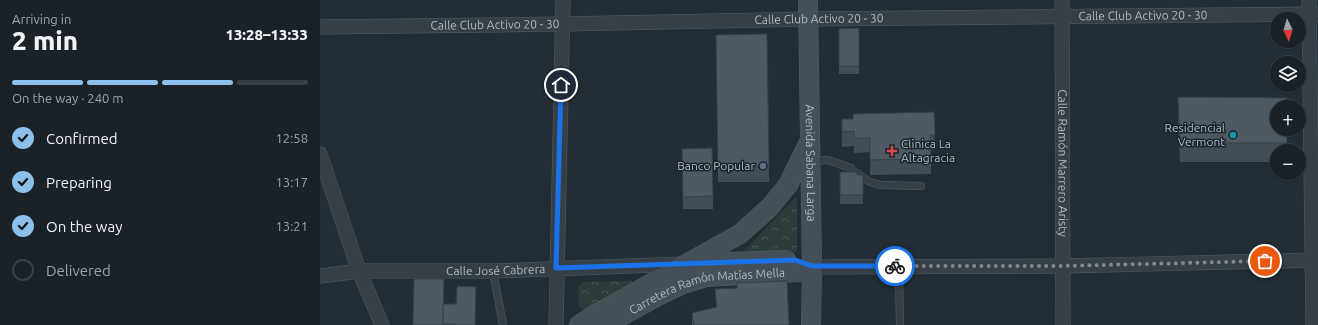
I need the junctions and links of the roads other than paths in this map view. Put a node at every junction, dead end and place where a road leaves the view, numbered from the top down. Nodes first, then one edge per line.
1 (563, 0) edge
2 (808, 0) edge
3 (1062, 0) edge
4 (1312, 9) edge
5 (1062, 17) junction
6 (808, 19) junction
7 (563, 24) junction
8 (320, 27) edge
9 (809, 141) junction
10 (320, 154) edge
11 (810, 162) junction
12 (921, 186) dead end
13 (1315, 260) edge
14 (686, 264) junction
15 (812, 266) junction
16 (899, 266) junction
17 (1062, 266) junction
18 (556, 268) junction
19 (359, 271) junction
20 (493, 271) junction
21 (320, 276) edge
22 (382, 325) edge
23 (503, 325) edge
24 (556, 325) edge
25 (579, 325) edge
26 (605, 325) edge
27 (811, 325) edge
28 (900, 325) edge
29 (1063, 325) edge
30 (1313, 325) edge

1 - 7 street
2 - 6 main road, Avenida Sabana Larga
3 - 5 street, Calle Ramón Marrero Aristy
4 - 5 street, Calle Club Activo 20 - 30
4 - 13 street
5 - 6 street, Calle Club Activo 20 - 30
5 - 17 street, Calle Ramón Marrero Aristy
6 - 7 street, Calle Club Activo 20 - 30
6 - 9 main road, Avenida Sabana Larga
7 - 8 street, Calle Club Activo 20 - 30
7 - 18 street
9 - 11 main road, Avenida Sabana Larga
9 - 14 main road, Carretera Ramón Matías Mella
10 - 19 street
11 - 12 lane
11 - 15 main road, Avenida Sabana Larga
13 - 17 street, Calle José Cabrera
13 - 30 street
14 - 15 main road, Calle José Cabrera
14 - 18 street, Calle José Cabrera
14 - 25 main road, Carretera Ramón Matías Mella
15 - 16 street, Calle José Cabrera
15 - 26 main road, Carretera Ramón Matías Mella
15 - 27 main road, Avenida Sabana Larga
16 - 17 street, Calle José Cabrera
16 - 28 lane
17 - 29 street, Calle Ramón Marrero Aristy
18 - 20 street, Calle José Cabrera
18 - 24 street
19 - 20 street, Calle José Cabrera
19 - 21 street, Calle José Cabrera
19 - 22 street
20 - 23 lane

